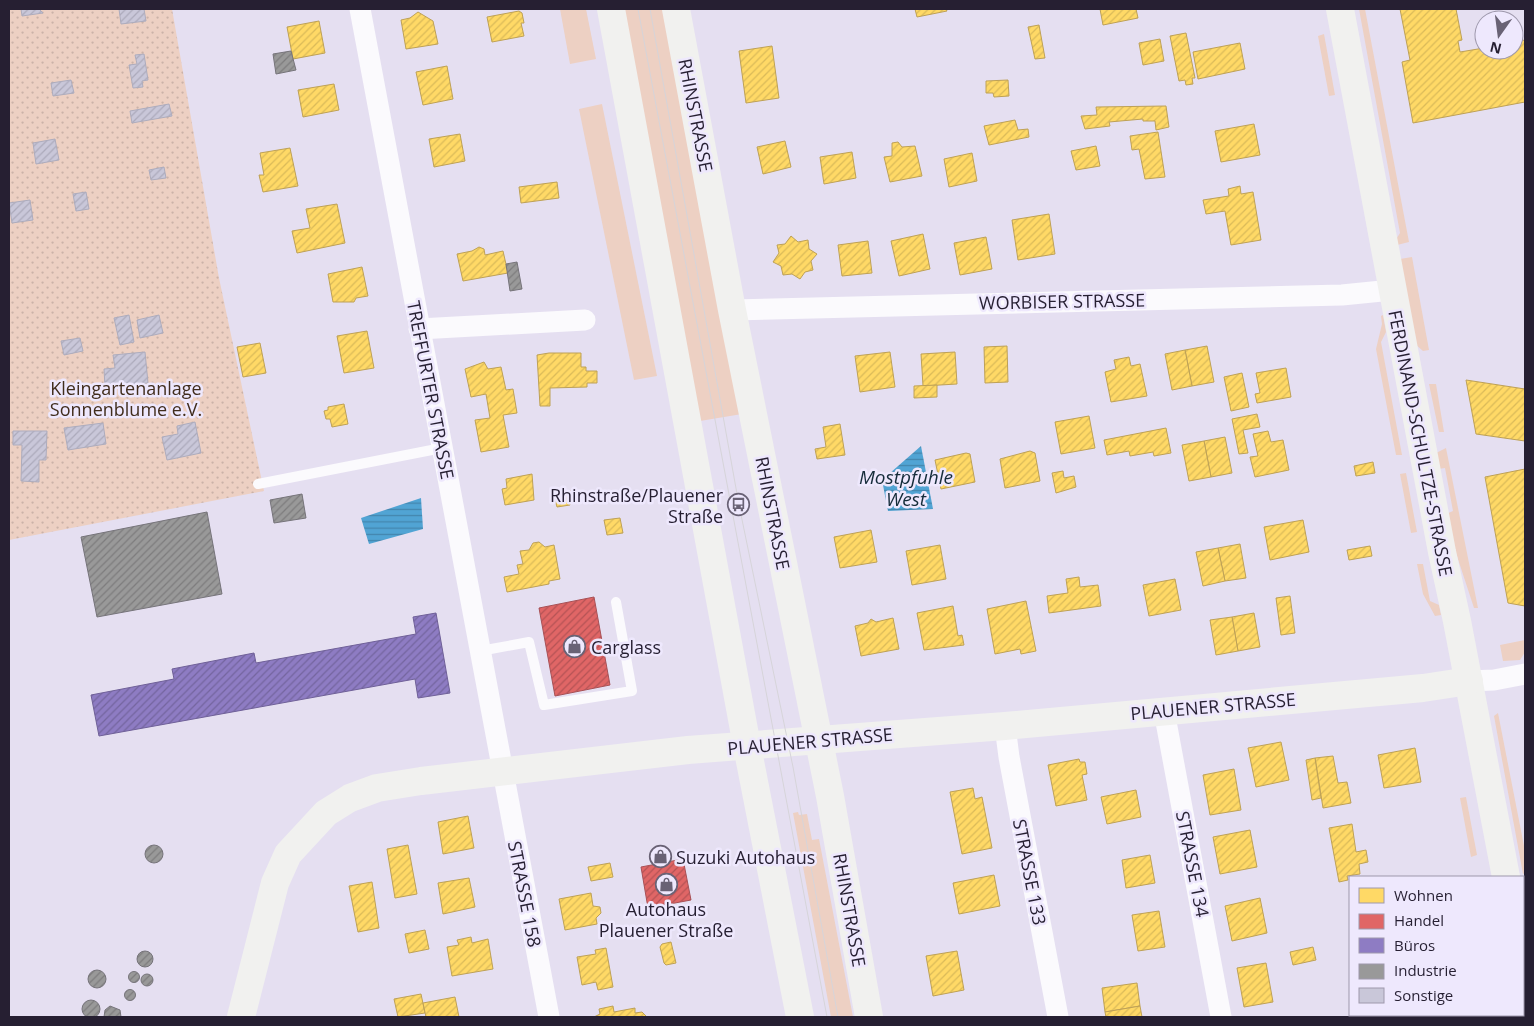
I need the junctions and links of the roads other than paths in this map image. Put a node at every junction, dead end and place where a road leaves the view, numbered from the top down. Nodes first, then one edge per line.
1 (360, 9) edge
2 (611, 9) edge
3 (676, 9) edge
4 (1340, 9) edge
5 (1392, 290) junction
6 (732, 310) junction
7 (585, 320) dead end
8 (419, 329) junction
9 (442, 448) junction
10 (258, 484) dead end
11 (616, 602) dead end
12 (480, 651) junction
13 (1525, 674) edge
14 (1469, 681) junction
15 (1164, 711) junction
16 (1005, 726) junction
17 (819, 740) junction
18 (747, 746) junction
19 (501, 771) junction
20 (1506, 876) edge
21 (241, 1017) edge
22 (549, 1017) edge
23 (800, 1017) edge
24 (869, 1017) edge
25 (1058, 1017) edge
26 (1221, 1017) edge

1 - 8 street, TREFFURTER STRASSE
2 - 18 street
3 - 6 street, RHINSTRASSE
4 - 5 street, FERDINAND-SCHULTZE-STRASSE
5 - 6 street, WORBISER STRASSE
5 - 14 street, FERDINAND-SCHULTZE-STRASSE
6 - 17 street, RHINSTRASSE
7 - 8 street
8 - 9 street, TREFFURTER STRASSE
9 - 10 lane
9 - 12 street, TREFFURTER STRASSE
11 - 12 lane
12 - 19 street, TREFFURTER STRASSE
13 - 14 street, PLAUENER STRASSE
14 - 15 street, PLAUENER STRASSE
14 - 20 street, FERDINAND-SCHULTZE-STRASSE
15 - 16 street, PLAUENER STRASSE
15 - 26 street, STRASSE 134
16 - 17 street, PLAUENER STRASSE
16 - 25 street, STRASSE 133
17 - 18 street, PLAUENER STRASSE
17 - 24 street, RHINSTRASSE
18 - 19 street, PLAUENER STRASSE
18 - 23 street
19 - 21 street, PLAUENER STRASSE
19 - 22 street, STRASSE 158

